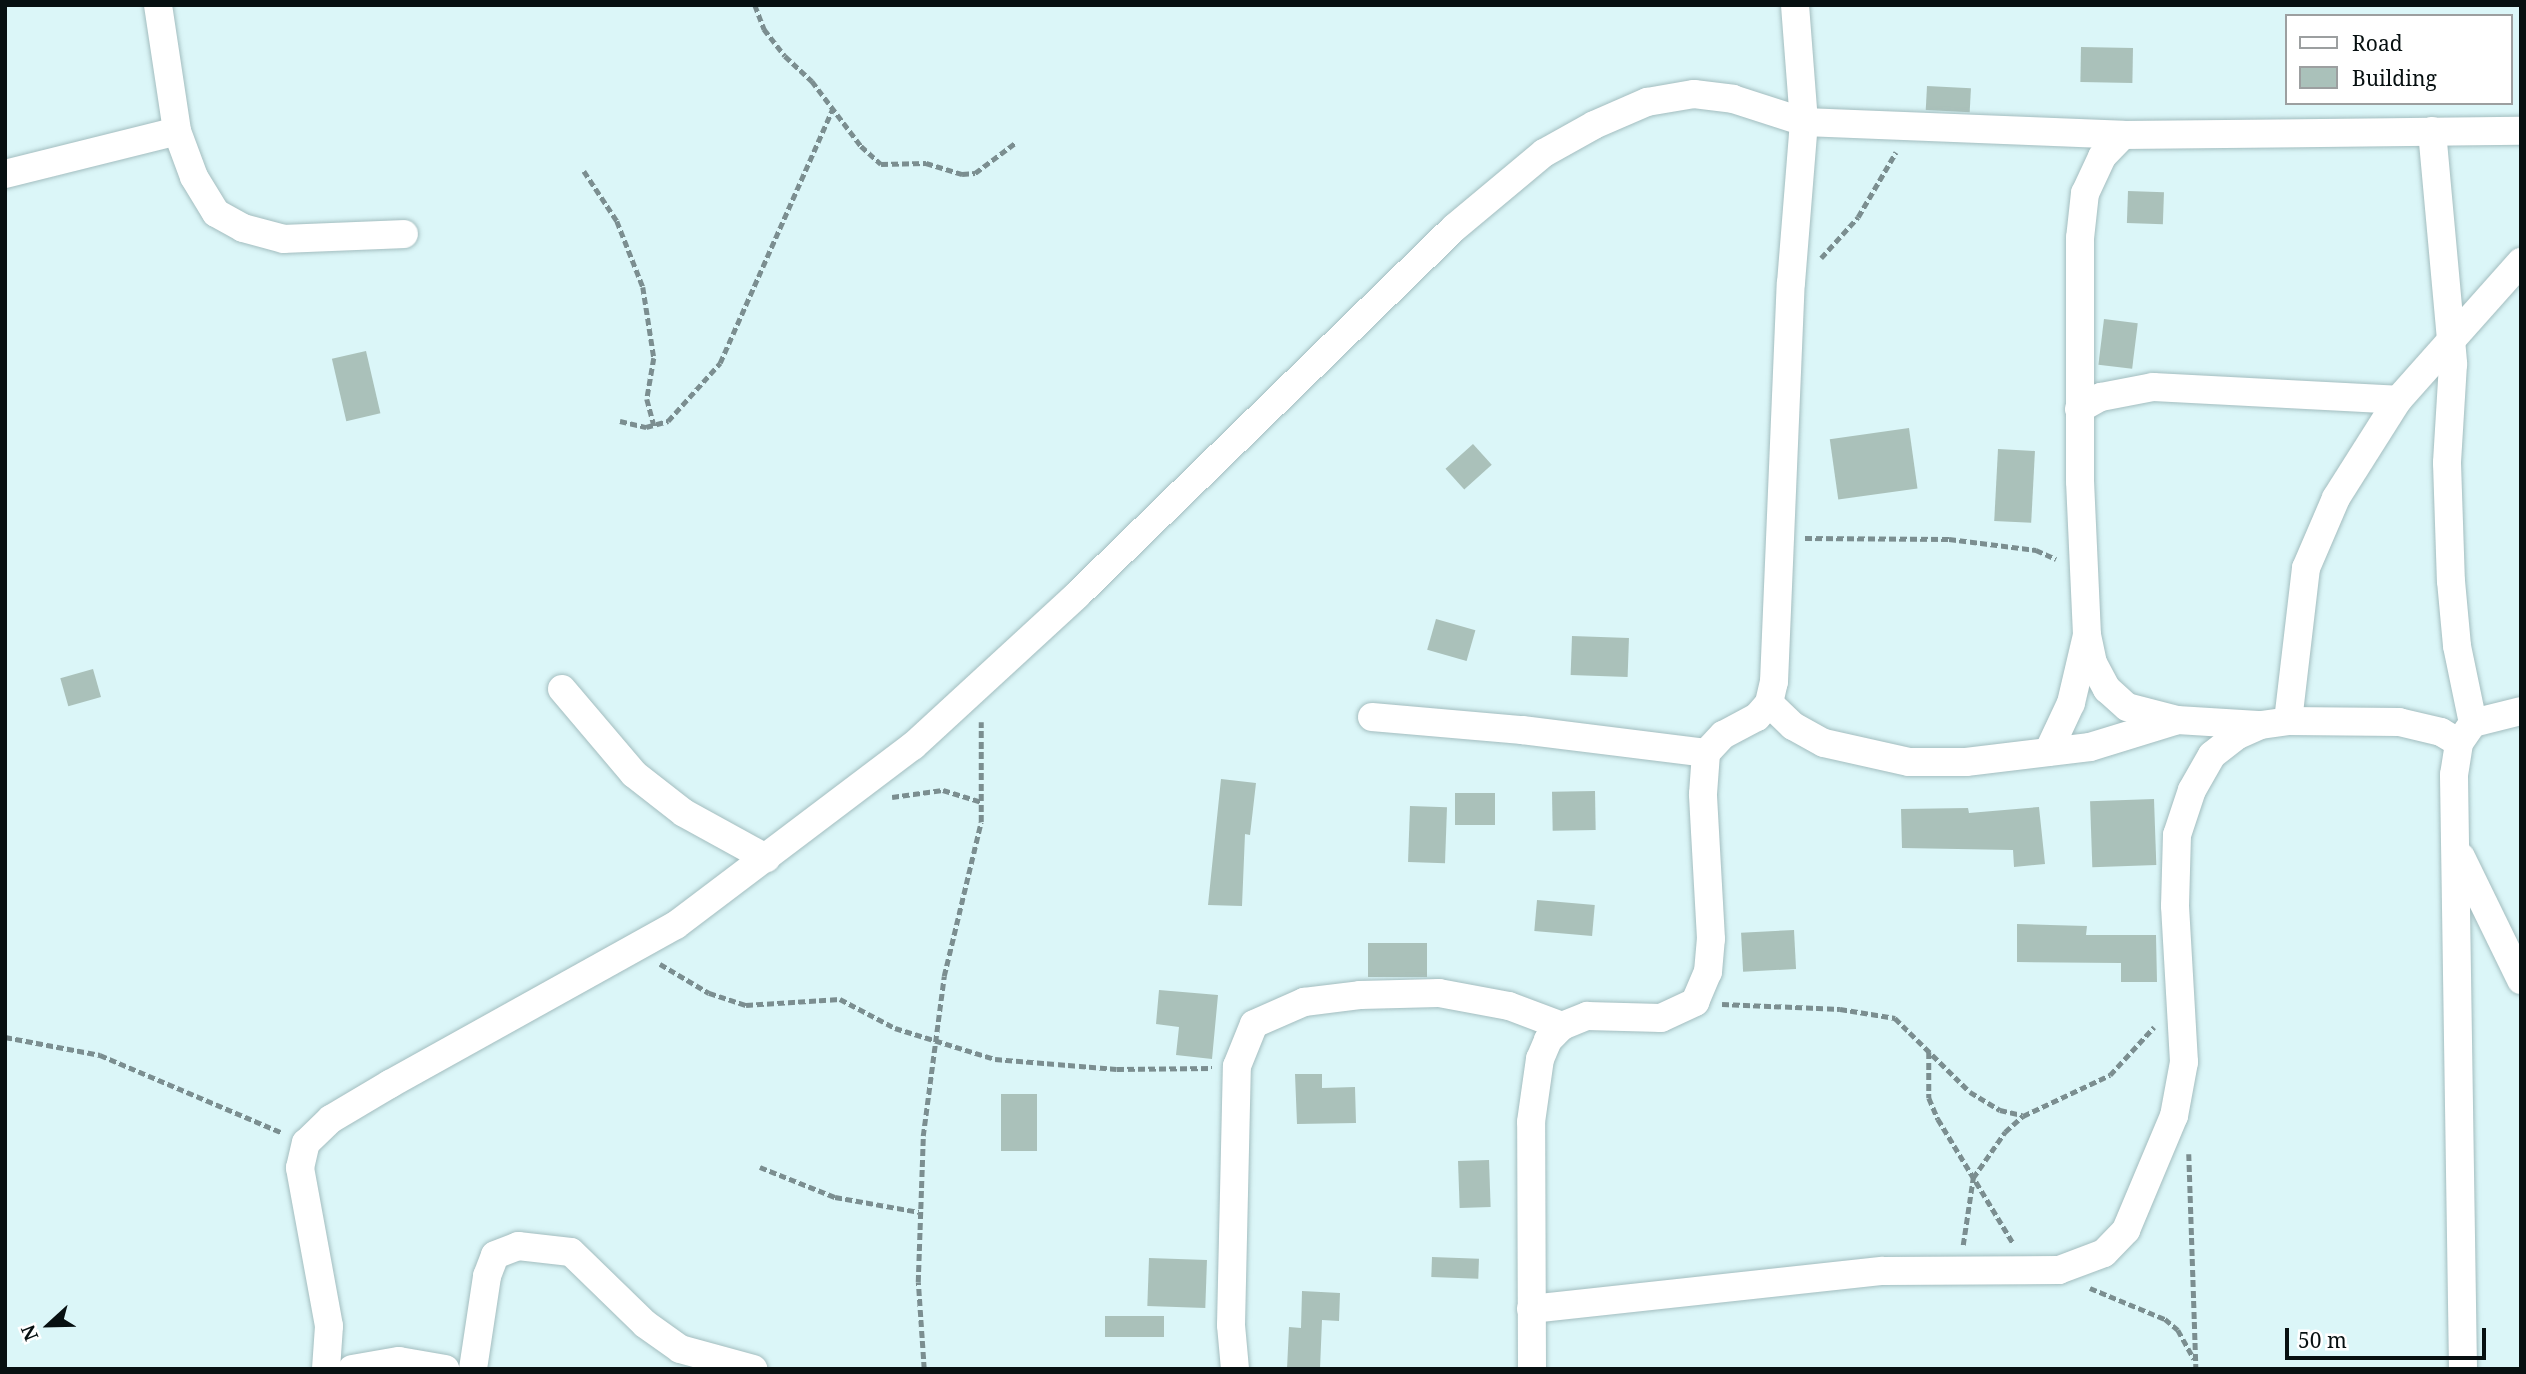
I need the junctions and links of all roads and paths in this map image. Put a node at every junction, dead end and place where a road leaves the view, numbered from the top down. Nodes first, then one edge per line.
1 (158, 5) edge
2 (755, 5) edge
3 (1795, 5) edge
4 (834, 108) junction
5 (1804, 122) junction
6 (1917, 127) junction
7 (177, 131) junction
8 (2432, 131) junction
9 (2521, 131) edge
10 (2123, 135) junction
11 (1015, 143) dead end
12 (584, 171) dead end
13 (5, 174) edge
14 (404, 234) dead end
15 (2521, 262) edge
16 (1791, 283) junction
17 (2451, 336) junction
18 (2398, 400) junction
19 (2079, 409) junction
20 (620, 421) dead end
21 (654, 426) junction
22 (1783, 538) junction
23 (2085, 591) junction
24 (2087, 635) junction
25 (979, 685) junction
26 (562, 689) dead end
27 (1769, 703) junction
28 (2521, 711) edge
29 (1372, 718) dead end
30 (2178, 720) junction
31 (2275, 723) junction
32 (2466, 733) junction
33 (2048, 752) junction
34 (1706, 753) junction
35 (881, 800) dead end
36 (982, 802) junction
37 (2457, 849) junction
38 (766, 858) junction
39 (635, 949) junction
40 (2521, 980) edge
41 (2181, 989) junction
42 (1695, 1002) junction
43 (1562, 1026) junction
44 (5, 1037) edge
45 (934, 1041) junction
46 (1929, 1052) junction
47 (1237, 1066) junction
48 (2023, 1116) junction
49 (306, 1143) junction
50 (2188, 1146) dead end
51 (760, 1167) dead end
52 (1973, 1178) junction
53 (919, 1212) junction
54 (1961, 1270) junction
55 (2048, 1270) junction
56 (1531, 1309) junction
57 (2196, 1366) edge
58 (326, 1369) edge
59 (352, 1369) edge
60 (445, 1369) edge
61 (473, 1369) edge
62 (752, 1369) edge
63 (924, 1369) edge
64 (1235, 1369) edge
65 (1532, 1369) edge
66 (2463, 1369) edge

1 - 7 street
2 - 4 path
3 - 5 street
4 - 11 path
4 - 21 path
5 - 6 street
5 - 16 street
5 - 25 street
6 - 10 street
6 - 16 path
7 - 13 street
7 - 14 street
8 - 9 street
8 - 10 street
8 - 17 street
10 - 19 street
12 - 21 path
15 - 17 street
16 - 22 street
17 - 18 street
17 - 32 street
18 - 19 street
18 - 31 street
19 - 23 street
20 - 21 path
22 - 23 path
22 - 27 street
23 - 24 street
24 - 30 street
24 - 33 street
25 - 36 path
25 - 38 street
26 - 38 street
27 - 33 street
27 - 34 street
28 - 32 street
29 - 34 street
30 - 31 street
30 - 33 street
31 - 32 street
31 - 41 street
32 - 37 street
34 - 42 street
35 - 36 path
36 - 45 path
37 - 40 street
37 - 66 street
38 - 39 street
39 - 45 path
39 - 49 street
41 - 48 path
41 - 55 street
42 - 43 street
42 - 46 path
43 - 47 street
43 - 56 street
44 - 49 path
45 - 47 path
45 - 53 path
46 - 48 path
46 - 52 path
47 - 64 street
48 - 52 path
49 - 58 street
50 - 57 path
51 - 53 path
52 - 54 path
52 - 55 path
53 - 63 path
54 - 55 street
54 - 56 street
55 - 57 path
56 - 65 street
59 - 60 street
61 - 62 street

